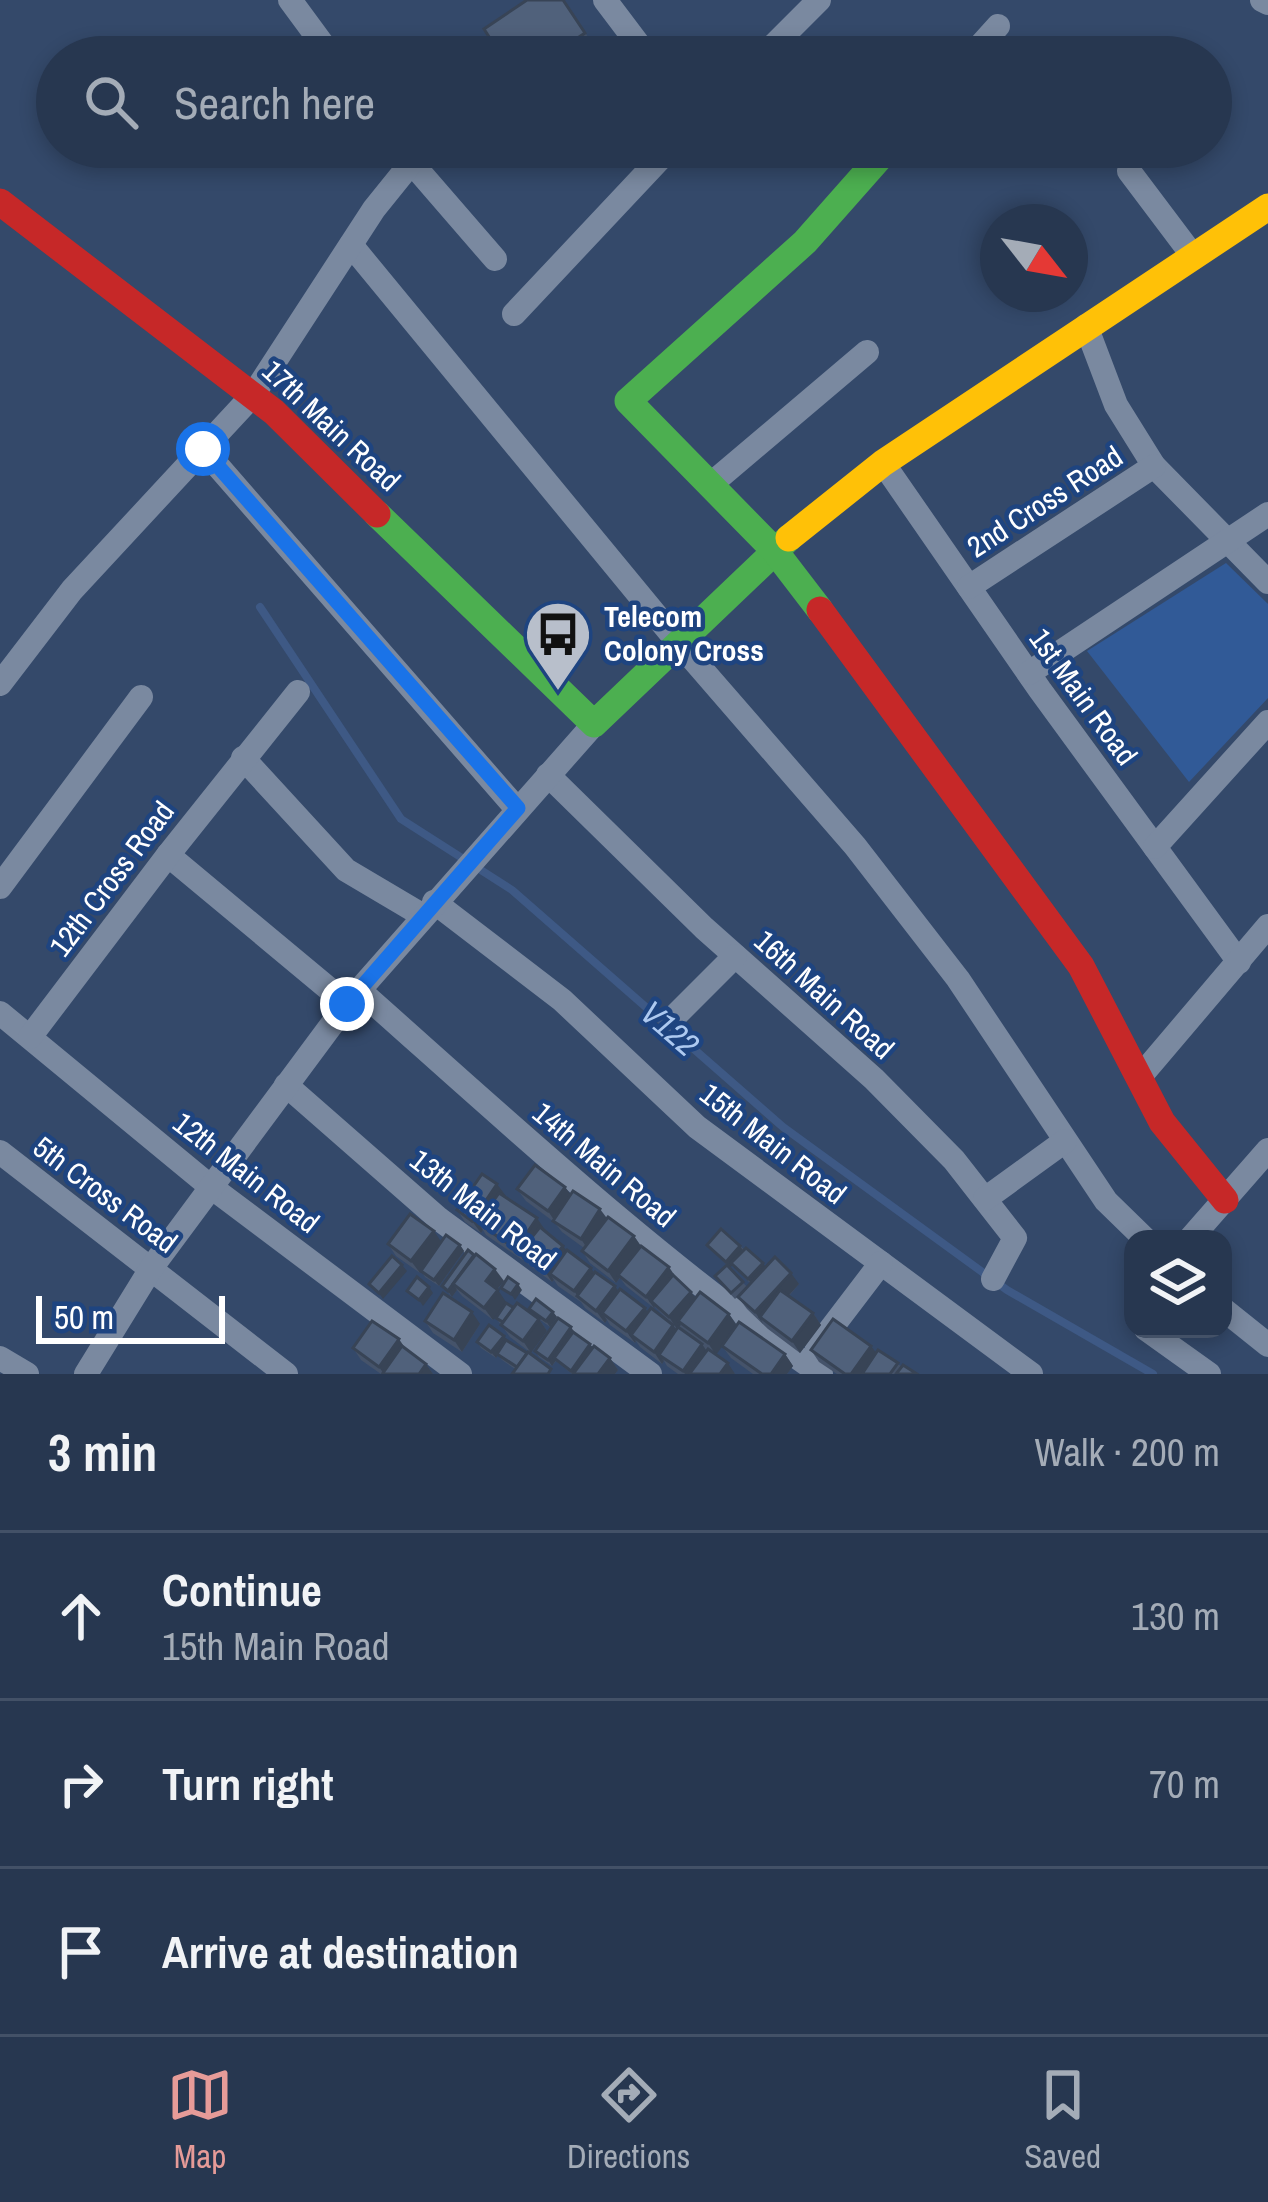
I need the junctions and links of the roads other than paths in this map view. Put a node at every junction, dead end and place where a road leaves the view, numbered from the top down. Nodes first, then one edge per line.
1 (290, 0) edge
2 (605, 0) edge
3 (819, 0) edge
4 (998, 26) dead end
5 (317, 36) edge
6 (632, 36) edge
7 (782, 36) edge
8 (989, 36) edge
9 (401, 168) edge
10 (423, 168) edge
11 (651, 168) edge
12 (871, 168) edge
13 (1129, 171) dead end
14 (0, 202) edge
15 (1268, 207) edge
16 (351, 245) junction
17 (1192, 256) junction
18 (494, 259) dead end
19 (514, 314) dead end
20 (1086, 326) junction
21 (868, 352) dead end
22 (253, 395) junction
23 (203, 449) junction
24 (883, 463) junction
25 (1154, 466) junction
26 (710, 485) junction
27 (1268, 514) edge
28 (1227, 542) junction
29 (774, 550) junction
30 (1268, 582) edge
31 (969, 587) junction
32 (678, 642) junction
33 (1029, 673) junction
34 (0, 684) edge
35 (298, 692) dead end
36 (141, 697) dead end
37 (1268, 722) edge
38 (595, 724) junction
39 (243, 758) junction
40 (548, 775) junction
41 (518, 808) junction
42 (1155, 847) junction
43 (168, 855) junction
44 (0, 887) edge
45 (428, 909) junction
46 (1268, 926) edge
47 (735, 956) junction
48 (1239, 962) junction
49 (353, 997) junction
50 (0, 1013) edge
51 (676, 1015) dead end
52 (31, 1037) junction
53 (1139, 1078) junction
54 (286, 1085) junction
55 (1065, 1141) junction
56 (1268, 1150) edge
57 (0, 1152) edge
58 (211, 1187) junction
59 (985, 1199) junction
60 (1225, 1200) junction
61 (1136, 1230) edge
62 (1198, 1230) edge
63 (881, 1263) junction
64 (152, 1268) junction
65 (993, 1280) dead end
66 (1232, 1317) edge
67 (1159, 1338) edge
68 (1268, 1345) edge
69 (0, 1358) edge
70 (807, 1370) edge
71 (27, 1374) edge
72 (86, 1374) edge
73 (286, 1374) edge
74 (460, 1374) edge
75 (650, 1374) edge
76 (1031, 1374) edge
77 (1209, 1374) edge

1 - 5 street
2 - 6 street
3 - 7 street
4 - 8 street
9 - 16 street
10 - 18 street
11 - 19 street
12 - 26 street
13 - 17 street
14 - 22 street, 17th Main Road
15 - 17 street
16 - 22 street
16 - 32 street
17 - 20 street
20 - 24 street
20 - 25 street
21 - 26 street
22 - 23 street
22 - 38 street, 17th Main Road
23 - 34 street
23 - 41 street
24 - 29 street
24 - 31 street, 1st Main Road
25 - 28 street
25 - 31 street, 2nd Cross Road
26 - 29 street
27 - 28 street
28 - 30 street
28 - 33 street
29 - 32 street
29 - 53 street
31 - 33 street, 1st Main Road
32 - 38 street
32 - 55 street
33 - 42 street, 1st Main Road
35 - 39 street, 12th Cross Road
36 - 44 street
37 - 42 street
38 - 40 street
39 - 43 street, 12th Cross Road
39 - 45 street, 15th Main Road
40 - 41 street
40 - 47 street, 16th Main Road
41 - 45 street
42 - 48 street, 1st Main Road
43 - 49 street, 14th Main Road
43 - 52 street, 12th Cross Road
45 - 49 street
45 - 63 street, 15th Main Road
46 - 48 street
47 - 51 street
47 - 59 street, 16th Main Road
48 - 53 street
49 - 54 street
49 - 70 street, 14th Main Road
50 - 52 street, 12th Main Road
52 - 58 street, 12th Main Road
53 - 60 street
54 - 58 street
54 - 75 street, 13th Main Road
55 - 59 street
55 - 61 street
56 - 60 street
57 - 64 street, 5th Cross Road
58 - 64 street
58 - 74 street, 12th Main Road
59 - 65 street, 16th Main Road
60 - 62 street
63 - 70 street
63 - 76 street, 15th Main Road
64 - 72 street
64 - 73 street, 5th Cross Road
66 - 68 street
67 - 77 street
69 - 71 street

